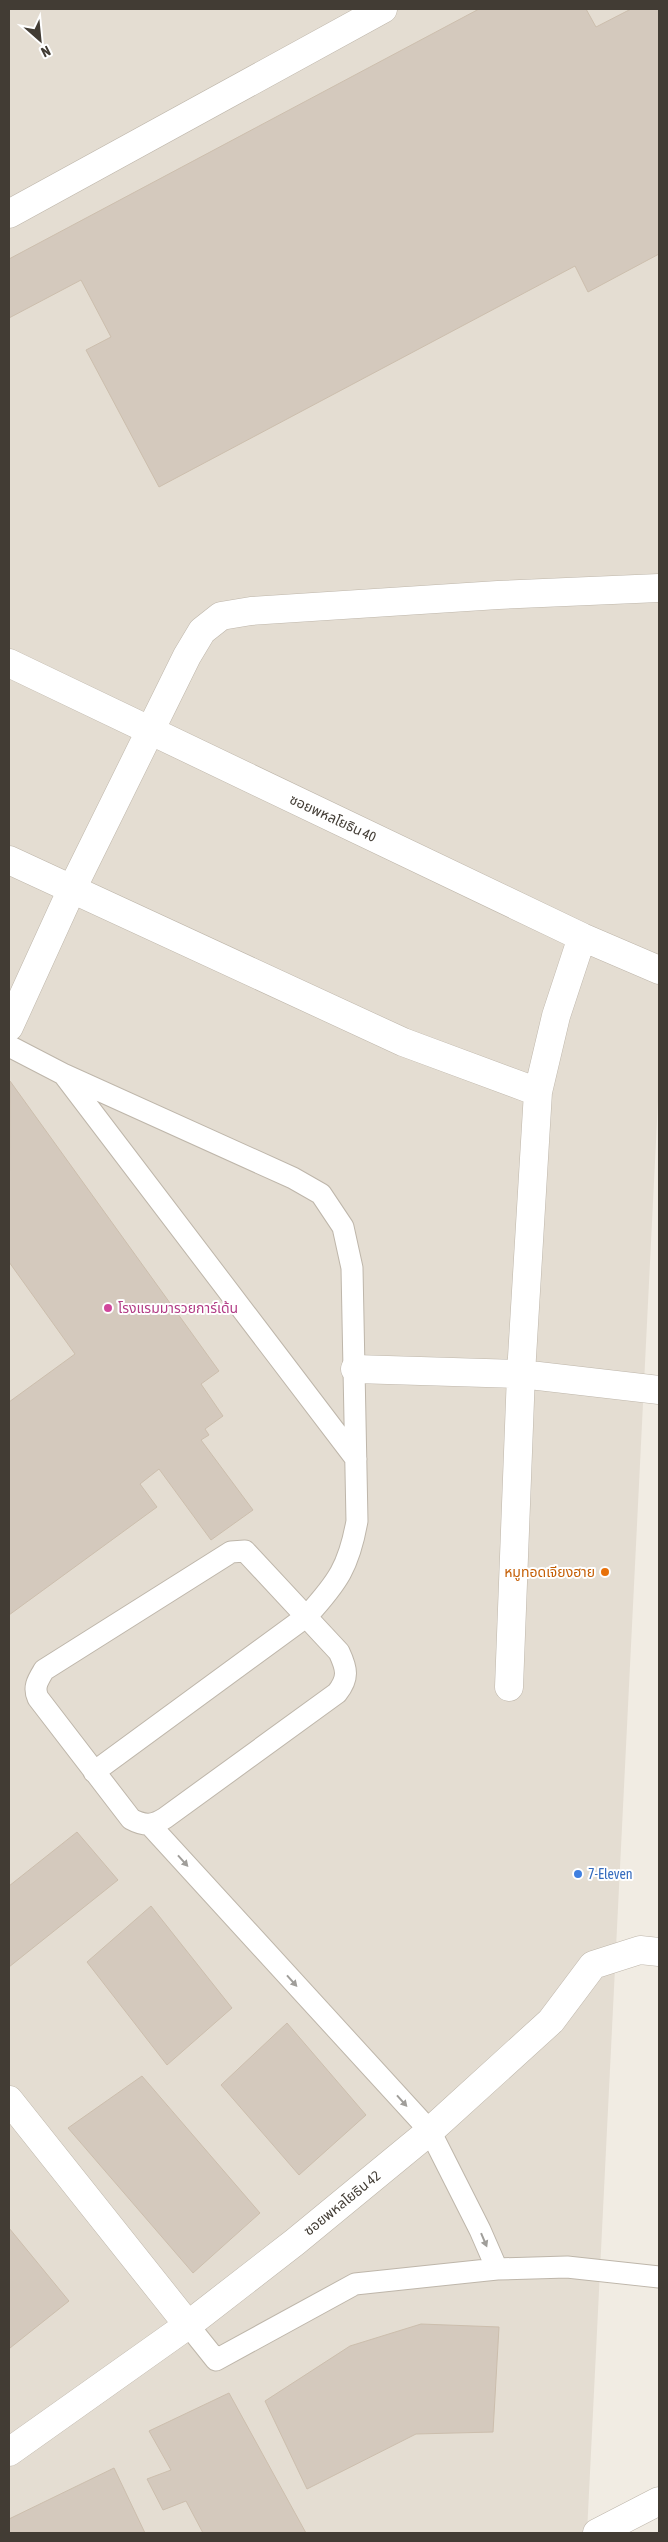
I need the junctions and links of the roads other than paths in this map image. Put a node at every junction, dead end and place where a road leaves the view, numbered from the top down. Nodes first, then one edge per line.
1 (383, 9) edge
2 (9, 214) edge
3 (659, 588) edge
4 (9, 663) edge
5 (150, 731) junction
6 (9, 860) edge
7 (72, 891) junction
8 (582, 937) junction
9 (659, 970) edge
10 (9, 1027) edge
11 (9, 1046) edge
12 (63, 1074) junction
13 (538, 1092) junction
14 (355, 1369) junction
15 (521, 1374) junction
16 (659, 1390) edge
17 (356, 1459) junction
18 (308, 1616) junction
19 (508, 1687) dead end
20 (94, 1772) junction
21 (150, 1825) junction
22 (659, 1952) edge
23 (9, 2100) edge
24 (430, 2131) junction
25 (497, 2269) junction
26 (659, 2276) edge
27 (188, 2325) junction
28 (9, 2452) edge
29 (659, 2501) edge
30 (597, 2533) edge

1 - 2 street
3 - 5 street
4 - 5 street, ซอยพหลโยธิน 40
5 - 7 street
5 - 8 street, ซอยพหลโยธิน 40
6 - 7 street
7 - 10 street
7 - 13 street
8 - 9 street, ซอยพหลโยธิน 40
8 - 13 street
11 - 12 lane
12 - 14 lane
12 - 17 lane
13 - 15 street
14 - 15 street
14 - 17 lane
15 - 16 street
15 - 19 street
17 - 18 lane
18 - 20 lane
18 - 20 lane
18 - 21 lane
20 - 21 lane
21 -> 24 lane
22 - 24 street, ซอยพหลโยธิน 42
23 - 27 street
24 -> 25 lane
24 - 27 street, ซอยพหลโยธิน 42
25 - 26 lane
25 - 27 lane
27 - 28 street, ซอยพหลโยธิน 42
29 - 30 street

